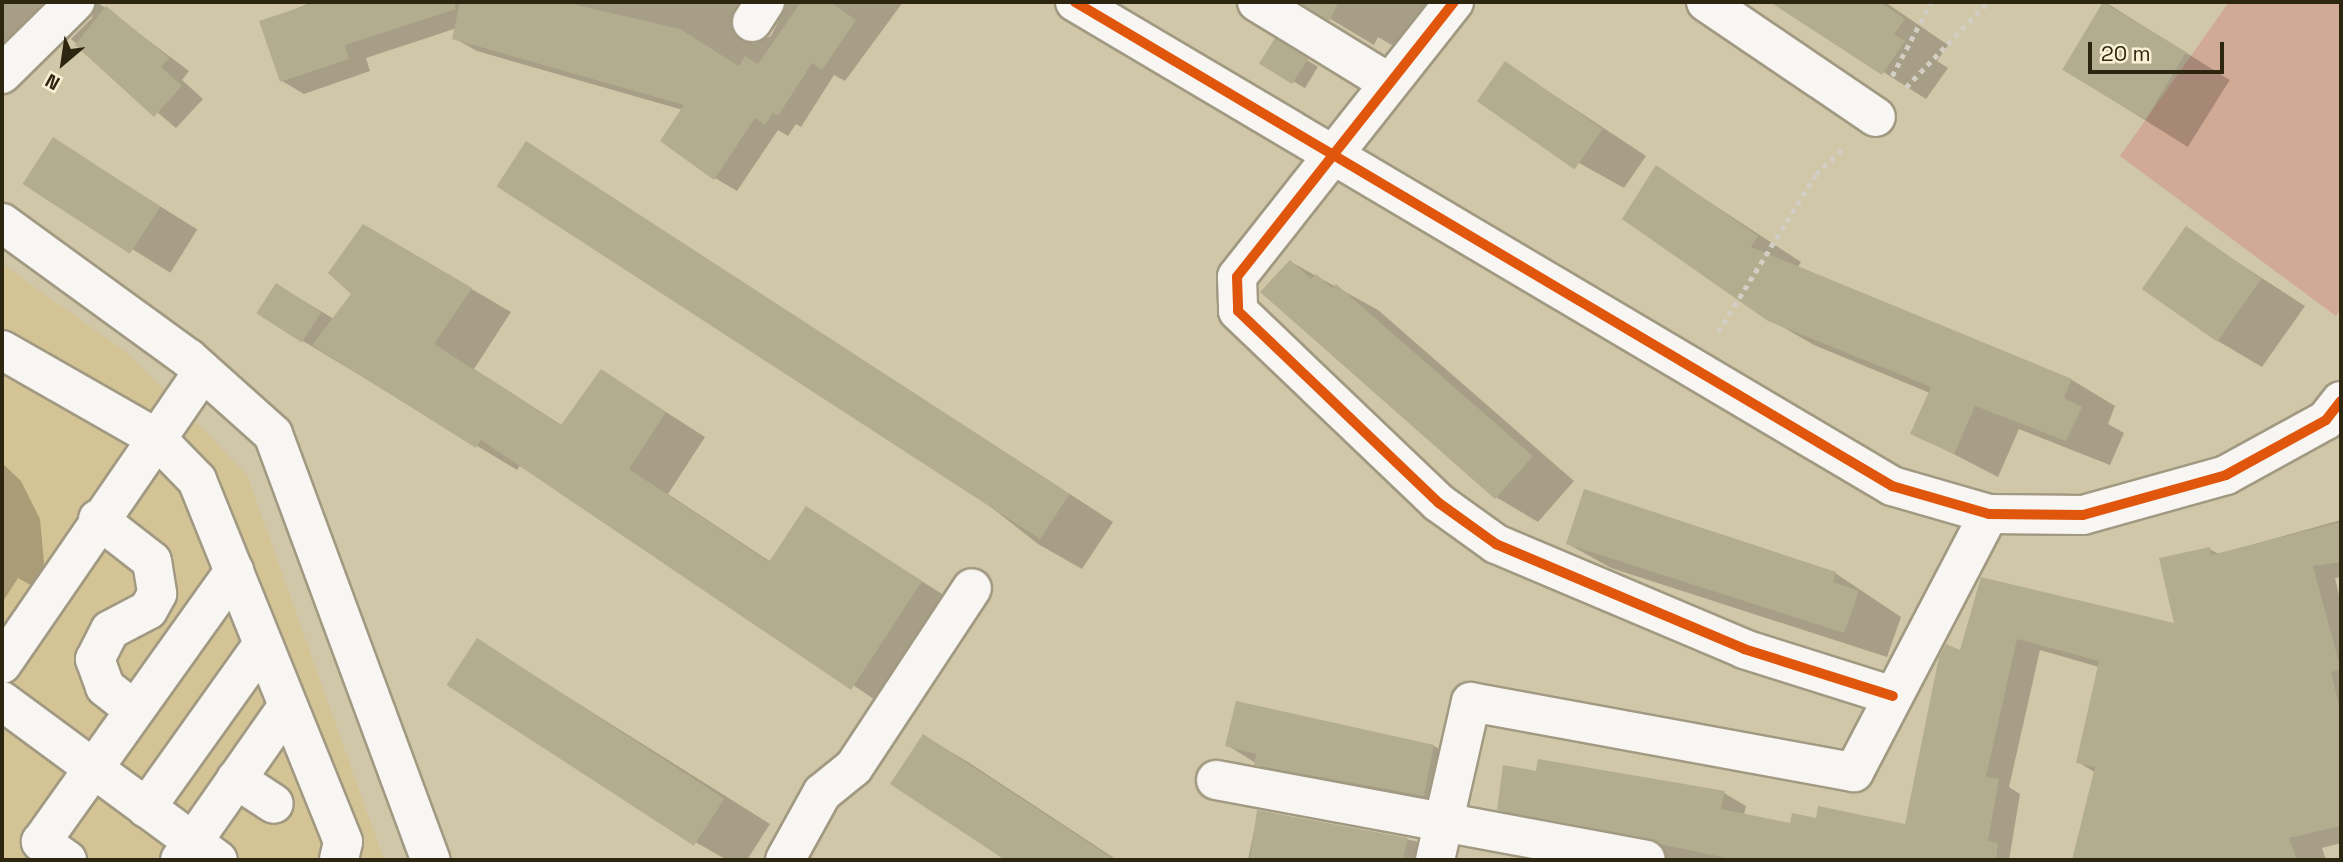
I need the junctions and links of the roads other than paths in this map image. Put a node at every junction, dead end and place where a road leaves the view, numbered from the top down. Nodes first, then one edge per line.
1 (75, 2) edge
2 (1075, 2) edge
3 (1257, 2) edge
4 (1454, 2) edge
5 (1706, 2) edge
6 (2, 74) edge
7 (1389, 83) junction
8 (1862, 108) road end
9 (1334, 154) junction
10 (2, 223) edge
11 (2, 350) edge
12 (203, 372) junction
13 (2341, 401) edge
14 (156, 438) junction
15 (1989, 514) junction
16 (98, 519) junction
17 (234, 571) junction
18 (972, 588) dead end
19 (262, 644) junction
20 (2, 664) edge
21 (1894, 696) junction
22 (2, 701) edge
23 (288, 706) junction
24 (133, 709) junction
25 (218, 756) junction
26 (91, 766) junction
27 (1216, 780) dead end
28 (274, 804) dead end
29 (146, 808) junction
30 (1443, 818) junction
31 (197, 854) edge
32 (67, 860) edge
33 (339, 860) edge
34 (431, 860) edge
35 (785, 860) edge
36 (1435, 860) edge
37 (1646, 860) edge

1 - 6 street
2 - 9 street
3 - 7 street
4 - 7 street
5 - 8 street
7 - 9 street
9 - 15 street
9 - 21 street
10 - 12 street
11 - 14 street
12 - 14 street
12 - 34 street
13 - 15 street
14 - 16 street
14 - 17 street
15 - 21 street
16 - 20 street
16 - 24 street
17 - 19 street
17 - 24 street
18 - 35 street
19 - 23 street
19 - 25 street
21 - 30 street
22 - 26 street
23 - 25 street
23 - 33 street
24 - 26 street
25 - 28 street
25 - 29 street
25 - 31 street
26 - 29 street
26 - 32 street
27 - 30 street
29 - 31 street
30 - 36 street
30 - 37 street

